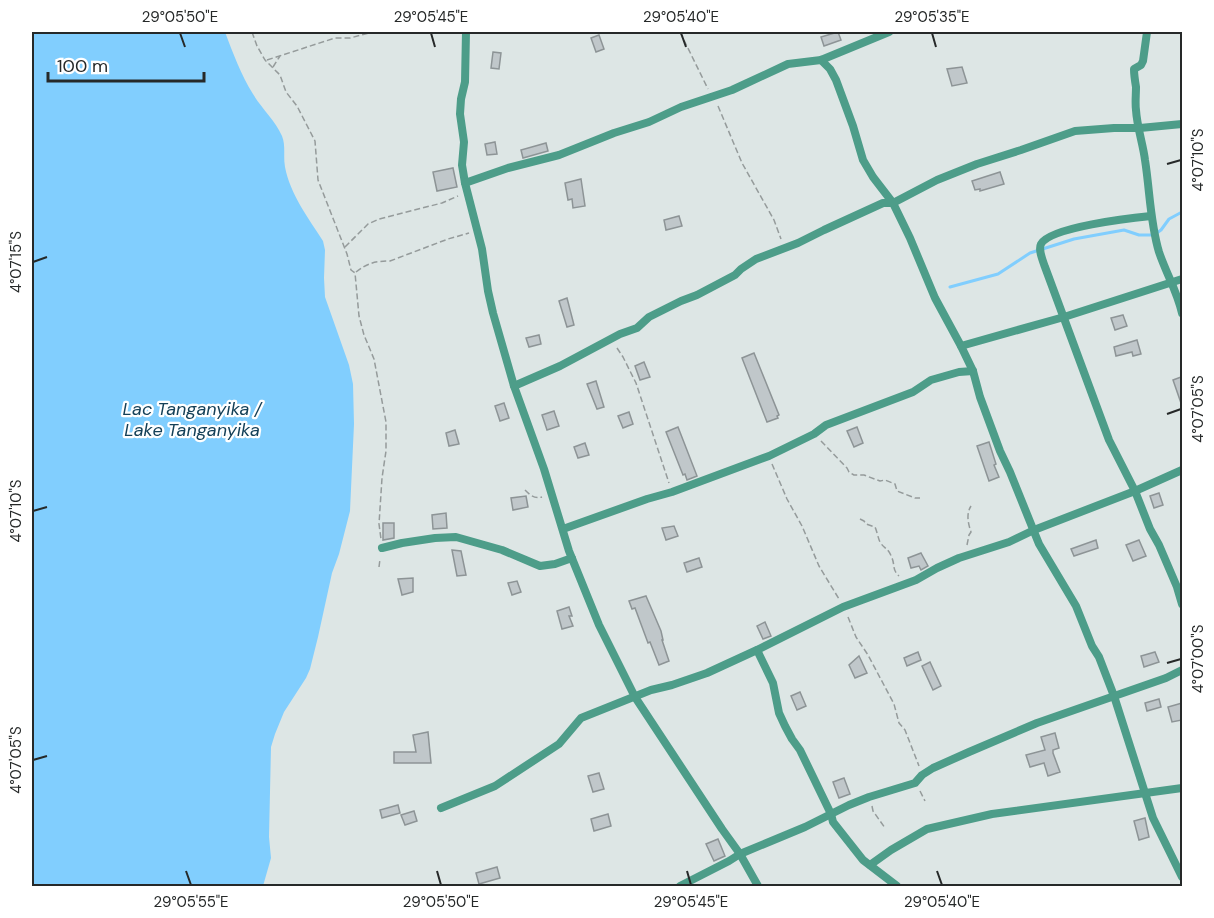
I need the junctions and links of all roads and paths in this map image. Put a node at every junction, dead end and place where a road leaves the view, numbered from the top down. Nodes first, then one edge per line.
1 (252, 32) edge
2 (373, 32) edge
3 (466, 32) edge
4 (680, 32) edge
5 (889, 32) edge
6 (1147, 32) edge
7 (281, 55) junction
8 (265, 60) junction
9 (820, 60) junction
10 (273, 68) junction
11 (712, 96) junction
12 (1182, 124) edge
13 (1140, 128) junction
14 (466, 188) junction
15 (893, 203) junction
16 (1151, 216) junction
17 (476, 230) junction
18 (345, 248) junction
19 (784, 249) junction
20 (355, 273) junction
21 (1182, 279) edge
22 (1170, 282) junction
23 (1182, 313) edge
24 (1064, 317) junction
25 (611, 339) junction
26 (961, 346) junction
27 (973, 371) junction
28 (514, 386) junction
29 (814, 434) junction
30 (1182, 470) edge
31 (525, 490) dead end
32 (1135, 491) junction
33 (672, 492) junction
34 (552, 494) junction
35 (920, 498) dead end
36 (971, 506) dead end
37 (860, 519) dead end
38 (563, 530) junction
39 (1034, 530) junction
40 (382, 548) junction
41 (572, 558) junction
42 (959, 558) junction
43 (379, 567) dead end
44 (905, 584) junction
45 (1182, 604) edge
46 (757, 650) junction
47 (1182, 670) edge
48 (1114, 696) junction
49 (636, 697) junction
50 (1182, 788) edge
51 (1146, 794) junction
52 (869, 797) junction
53 (441, 808) dead end
54 (831, 814) junction
55 (885, 828) dead end
56 (741, 854) junction
57 (870, 865) junction
58 (1182, 878) edge
59 (680, 886) edge
60 (758, 886) edge
61 (897, 886) edge

1 - 8 path
2 - 7 path
3 - 14 street
4 - 11 path
5 - 9 street
6 - 13 street
7 - 8 path
7 - 10 path
8 - 10 path
9 - 11 street
9 - 15 street
10 - 18 path
11 - 14 street
11 - 19 path
12 - 13 street
13 - 15 street
13 - 16 street
14 - 17 street
14 - 18 path
15 - 19 street
15 - 26 street
16 - 22 street
16 - 24 street
17 - 20 path
17 - 28 street
18 - 20 path
19 - 25 street
20 - 40 path
21 - 22 street
22 - 23 street
22 - 24 street
24 - 26 street
24 - 32 street
25 - 28 street
25 - 33 path
26 - 27 street
27 - 29 street
27 - 39 street
28 - 34 street
29 - 33 street
29 - 35 path
30 - 32 street
31 - 34 path
32 - 39 street
32 - 45 street
33 - 38 street
34 - 38 street
36 - 42 path
37 - 44 path
38 - 41 street
39 - 42 street
39 - 48 street
40 - 41 street
40 - 43 path
41 - 49 street
42 - 44 street
44 - 46 street
46 - 49 street
46 - 54 street
47 - 48 street
48 - 51 street
48 - 52 street
49 - 53 street
49 - 56 street
50 - 51 street
51 - 57 street
51 - 58 street
52 - 54 street
52 - 55 path
54 - 56 street
54 - 57 street
56 - 59 street
56 - 60 street
57 - 61 street

